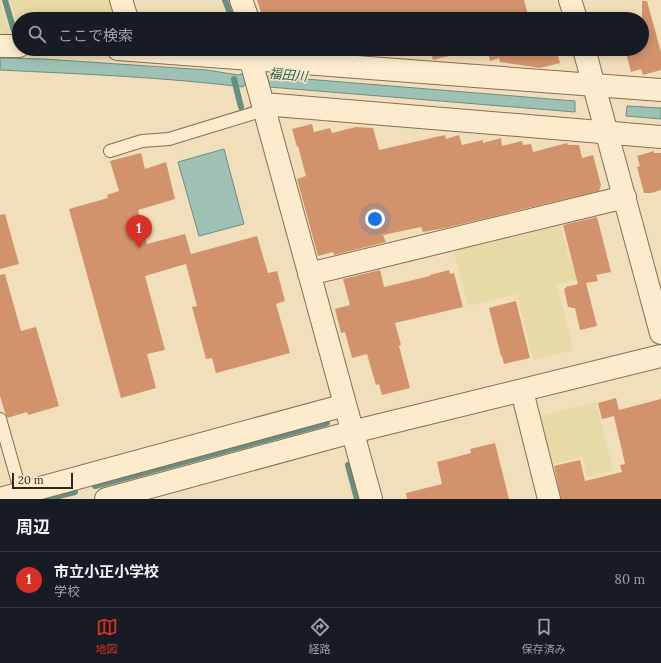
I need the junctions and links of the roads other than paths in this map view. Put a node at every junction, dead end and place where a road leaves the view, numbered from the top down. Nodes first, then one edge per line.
1 (121, 0) edge
2 (241, 0) edge
3 (570, 0) edge
4 (125, 12) edge
5 (245, 12) edge
6 (574, 12) edge
7 (0, 46) edge
8 (12, 46) edge
9 (216, 56) edge
10 (586, 56) edge
11 (251, 59) edge
12 (594, 86) junction
13 (661, 90) edge
14 (262, 101) junction
15 (607, 132) junction
16 (661, 137) edge
17 (110, 151) dead end
18 (624, 198) junction
19 (309, 274) junction
20 (661, 333) edge
21 (661, 356) edge
22 (522, 391) junction
23 (345, 405) junction
24 (0, 419) edge
25 (352, 432) junction
26 (21, 496) edge
27 (0, 499) edge
28 (106, 499) edge
29 (371, 499) edge
30 (549, 499) edge

1 - 4 street
2 - 5 street
3 - 6 street
7 - 8 street
9 - 11 street
10 - 12 street
11 - 12 street
11 - 14 street
12 - 13 street
12 - 15 street
14 - 15 street
14 - 17 lane
14 - 19 street
15 - 16 street
15 - 18 street
18 - 19 street
18 - 20 street
19 - 23 street
21 - 22 street
22 - 25 street
22 - 30 street
23 - 25 street
23 - 26 street
24 - 26 lane
25 - 28 street
25 - 29 street
26 - 27 street

